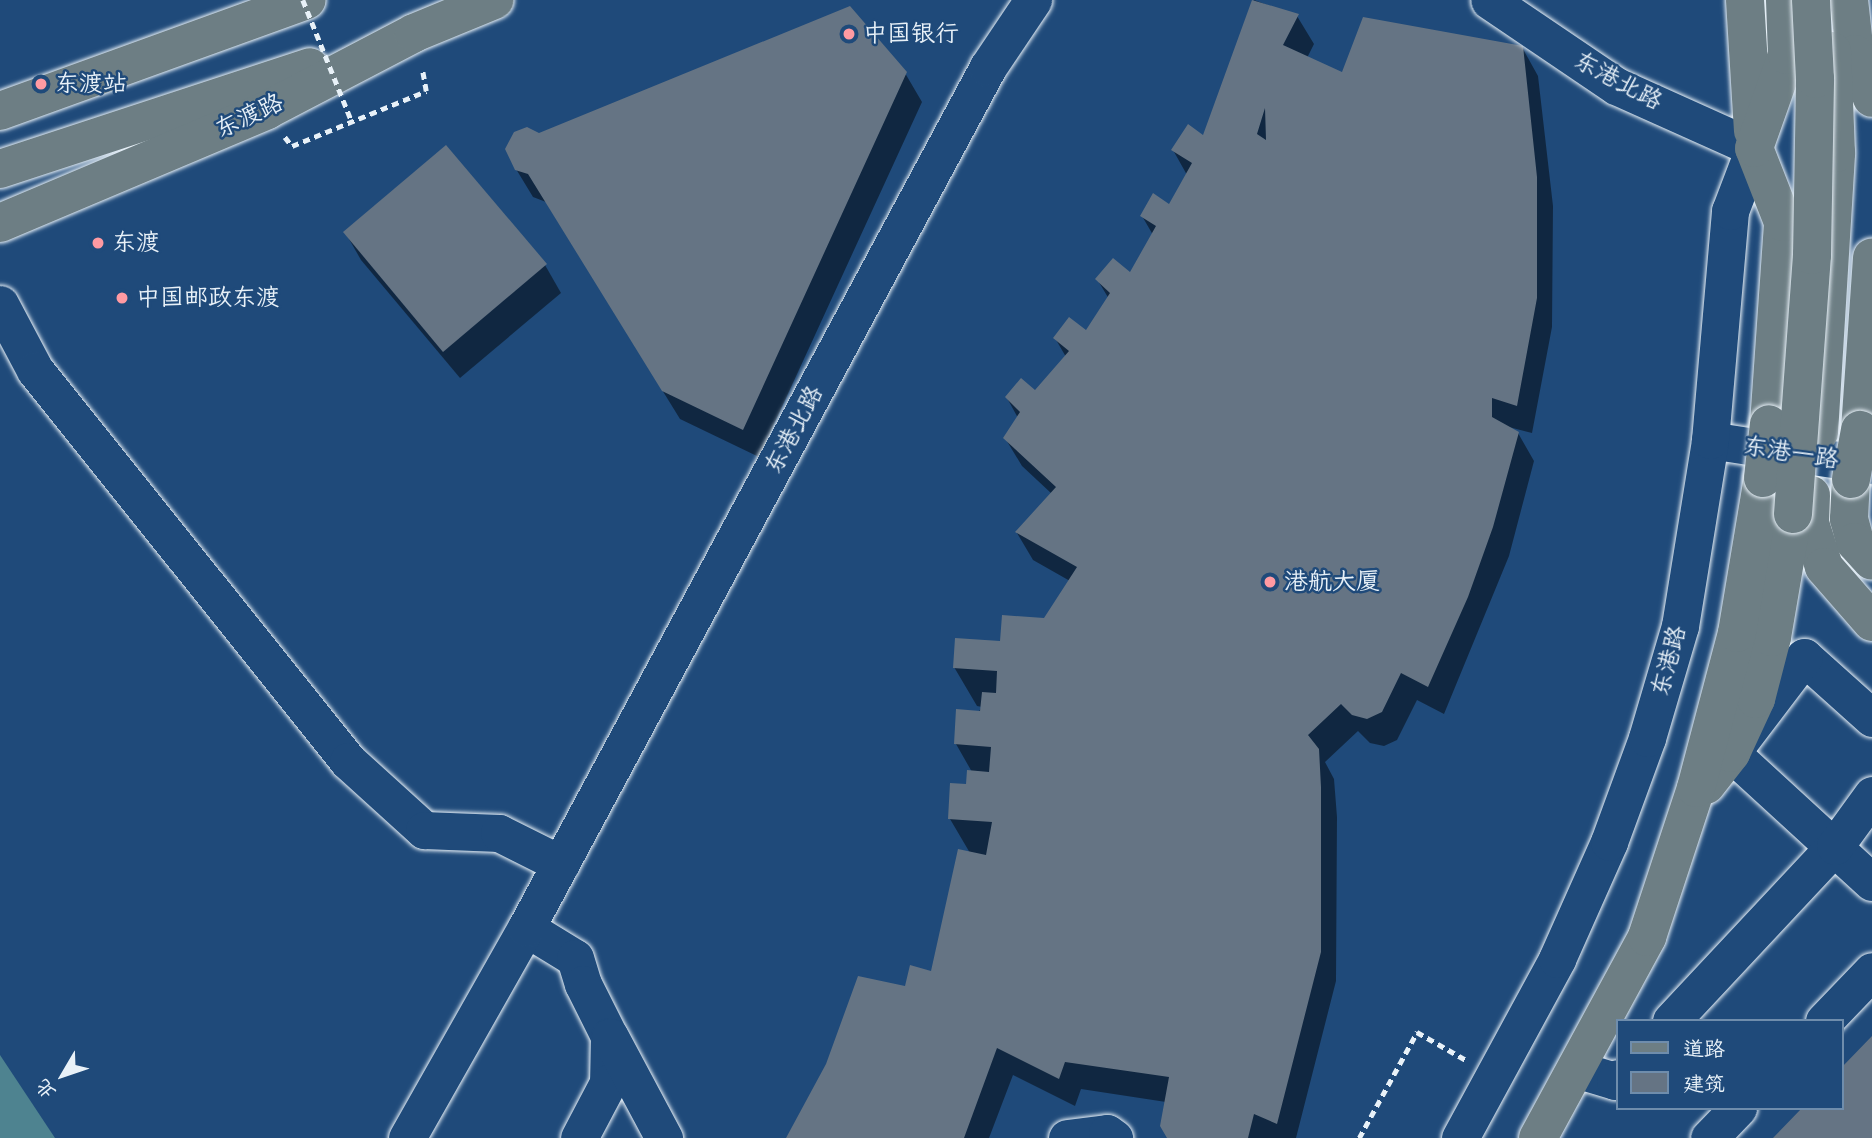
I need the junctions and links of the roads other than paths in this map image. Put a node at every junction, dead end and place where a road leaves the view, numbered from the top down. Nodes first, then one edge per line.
1 (305, 0) edge
2 (494, 0) edge
3 (1033, 0) edge
4 (1489, 0) edge
5 (1745, 0) edge
6 (1785, 0) edge
7 (1811, 0) edge
8 (1829, 0) edge
9 (1849, 0) edge
10 (1868, 0) edge
11 (414, 33) junction
12 (1872, 49) edge
13 (1872, 98) edge
14 (0, 111) edge
15 (1754, 148) junction
16 (0, 169) edge
17 (0, 223) edge
18 (1872, 257) edge
19 (0, 304) edge
20 (1710, 440) junction
21 (1861, 458) edge
22 (1872, 561) edge
23 (1872, 622) edge
24 (1872, 718) edge
25 (1731, 753) junction
26 (1872, 795) edge
27 (1690, 806) junction
28 (1835, 846) junction
29 (561, 864) junction
30 (1872, 882) edge
31 (526, 928) junction
32 (1872, 971) edge
33 (1673, 1019) edge
34 (1826, 1019) edge
35 (609, 1036) junction
36 (1579, 1070) junction
37 (1616, 1080) edge
38 (1736, 1110) edge
39 (407, 1138) edge
40 (579, 1138) edge
41 (664, 1138) edge
42 (1067, 1138) edge
43 (1114, 1138) edge
44 (1460, 1138) edge
45 (1538, 1138) edge
46 (1709, 1138) edge

1 - 14 main road
2 - 11 main road, 东渡路
3 - 29 street, 东港北路
4 - 15 street, 东港北路
5 - 15 main road
6 - 15 main road
7 - 25 main road, bridge
8 - 23 main road
9 - 13 main road
10 - 12 main road
11 - 16 main road
11 - 17 main road, 东渡路
15 - 20 street, 东港路
15 - 27 main road, bridge
18 - 21 main road
19 - 29 street
20 - 21 street, 东港一路
20 - 44 street, 东港路
21 - 22 main road
24 - 25 street
25 - 27 main road
25 - 28 street
26 - 28 street
27 - 36 main road
28 - 30 street
28 - 33 street
29 - 31 street, 东港北路
31 - 35 street
31 - 39 street, 东港北路
32 - 34 street
35 - 40 street
35 - 41 street
36 - 37 street
36 - 45 main road
38 - 46 street
42 - 43 street

